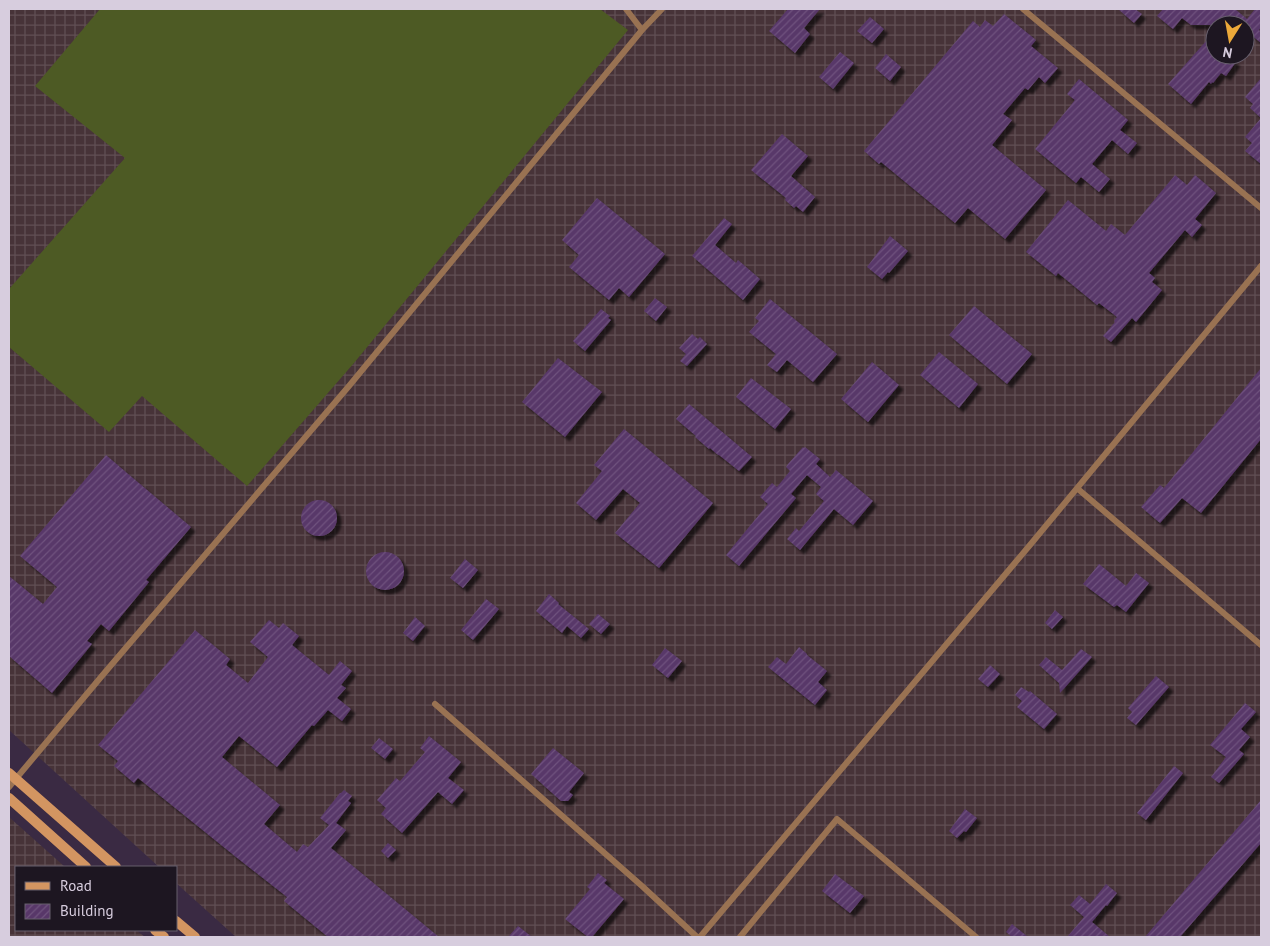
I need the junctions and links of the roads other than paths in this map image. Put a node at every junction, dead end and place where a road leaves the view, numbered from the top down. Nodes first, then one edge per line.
1 (626, 9) edge
2 (662, 9) edge
3 (1023, 9) edge
4 (642, 30) junction
5 (1261, 208) edge
6 (1261, 266) edge
7 (1078, 489) junction
8 (1261, 645) edge
9 (435, 704) dead end
10 (11, 780) edge
11 (9, 798) edge
12 (85, 866) edge
13 (115, 866) edge
14 (178, 923) edge
15 (195, 937) edge
16 (698, 937) edge
17 (740, 937) edge
18 (976, 937) edge

1 - 4 lane
2 - 4 lane
3 - 5 lane
4 - 10 lane
6 - 7 lane
7 - 8 lane
7 - 16 lane
9 - 16 lane
10 - 13 street
11 - 12 street
14 - 15 street
17 - 18 lane

